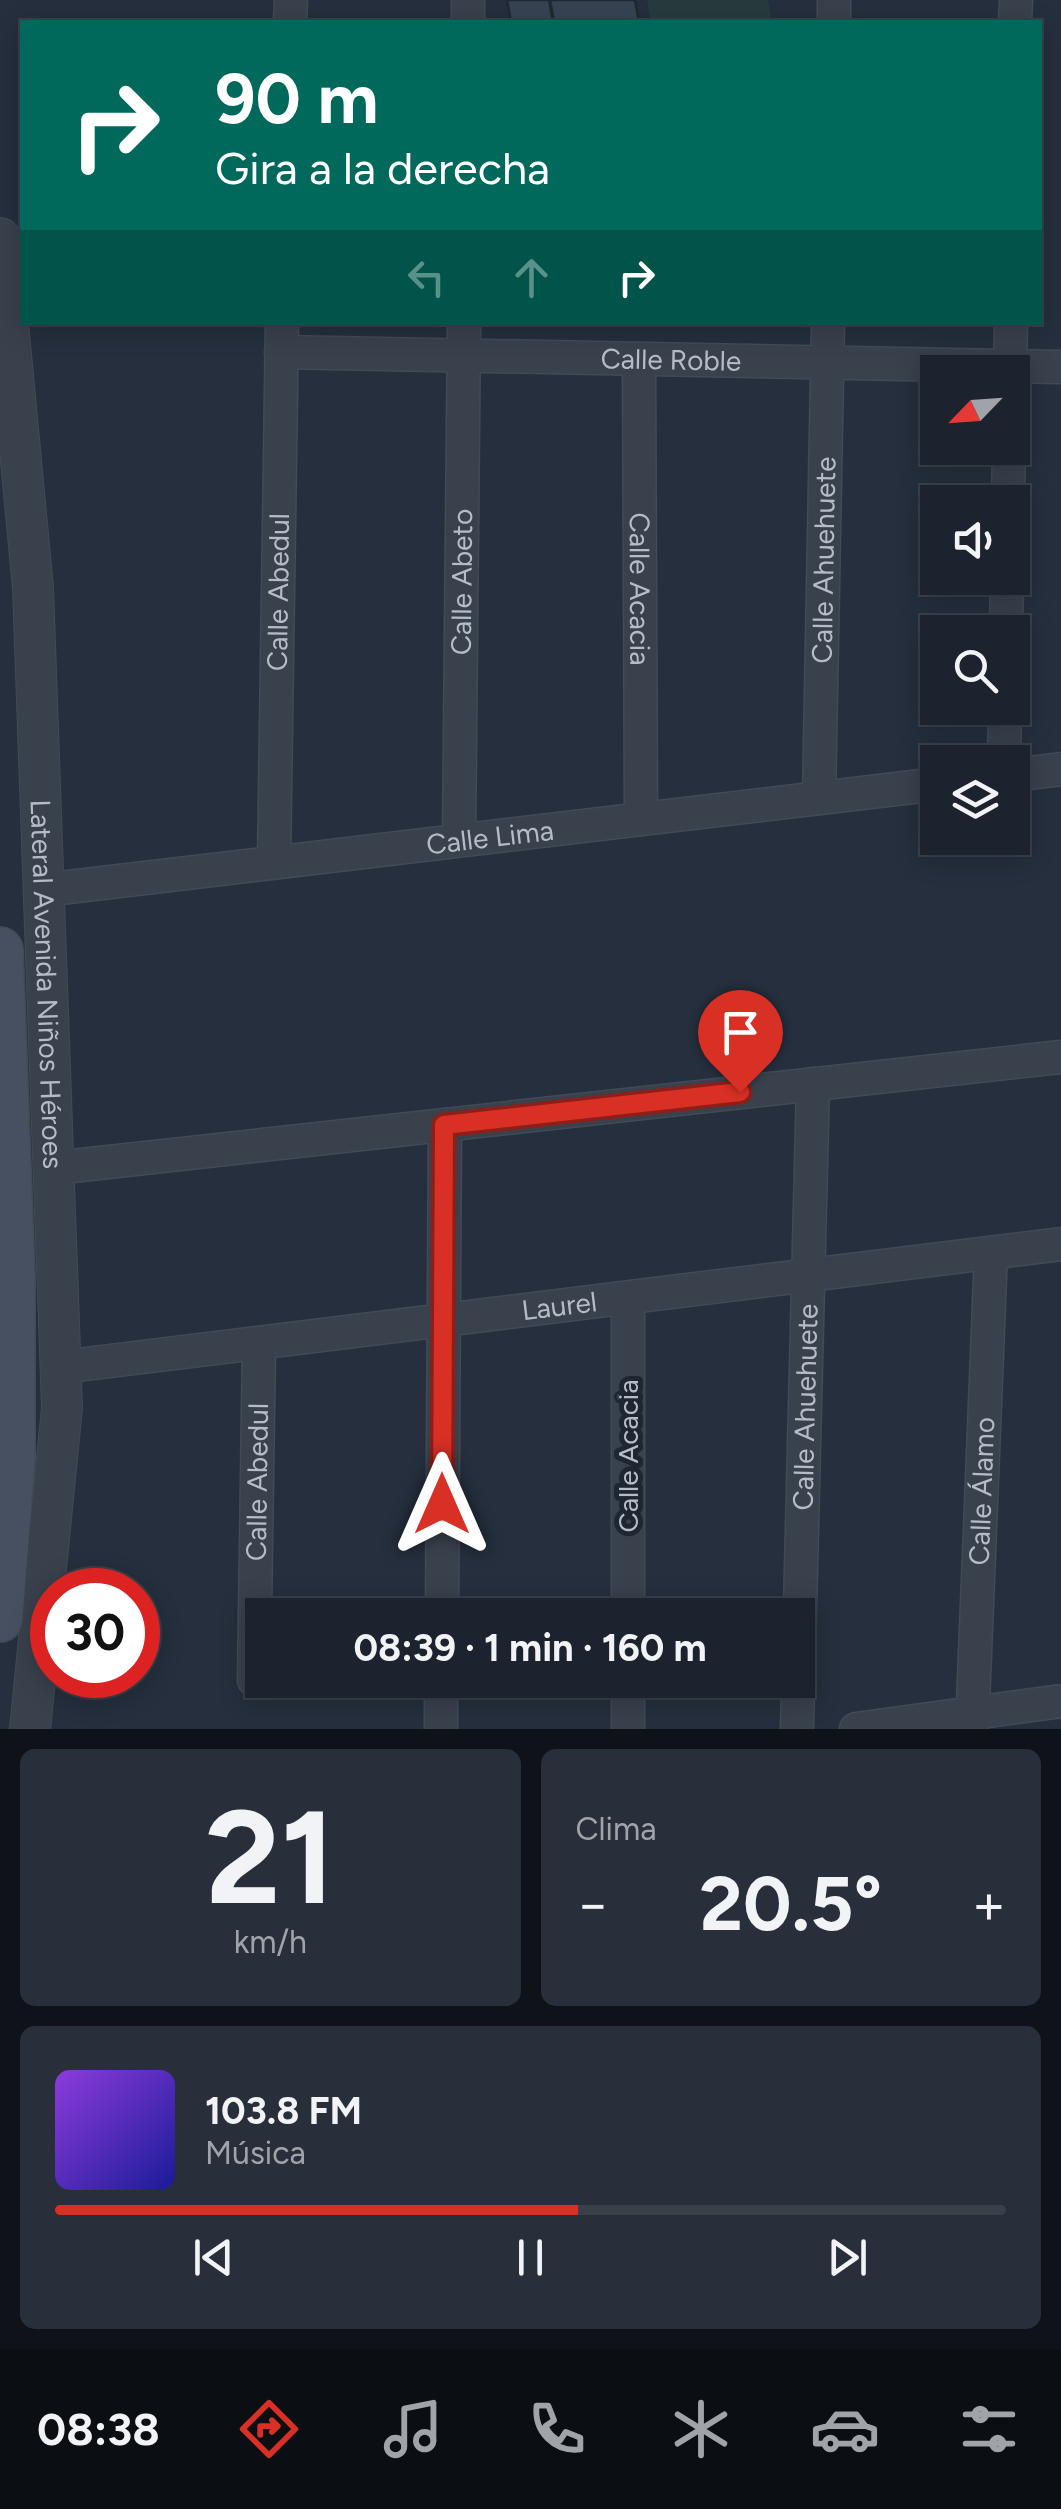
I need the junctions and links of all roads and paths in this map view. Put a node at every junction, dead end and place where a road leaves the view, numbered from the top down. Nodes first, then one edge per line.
1 (0, 238) edge
2 (464, 325) edge
3 (828, 325) edge
4 (1011, 325) edge
5 (282, 338) edge
6 (1010, 355) edge
7 (464, 356) junction
8 (640, 359) junction
9 (827, 363) junction
10 (920, 366) edge
11 (1061, 367) edge
12 (1030, 368) edge
13 (1061, 769) edge
14 (1030, 773) edge
15 (920, 786) edge
16 (819, 798) junction
17 (641, 819) junction
18 (459, 840) junction
19 (274, 862) junction
20 (44, 890) junction
21 (0, 950) edge
22 (1061, 1057) edge
23 (814, 1084) junction
24 (444, 1125) junction
25 (54, 1168) junction
26 (1061, 1244) edge
27 (990, 1253) junction
28 (808, 1276) junction
29 (628, 1298) junction
30 (443, 1320) junction
31 (259, 1343) junction
32 (61, 1367) junction
33 (255, 1598) edge
34 (442, 1598) edge
35 (628, 1598) edge
36 (0, 1620) edge
37 (442, 1698) edge
38 (628, 1698) edge
39 (1061, 1701) edge
40 (971, 1721) edge
41 (30, 1729) edge
42 (441, 1729) edge
43 (628, 1729) edge
44 (797, 1729) edge
45 (856, 1729) edge

1 - 20 street, Lateral Avenida Niños Héroes
2 - 7 street, Calle Abeto
3 - 9 street, Calle Ahuehuete
4 - 6 street
5 - 7 street, Calle Roble
5 - 19 street, Calle Abedul
7 - 8 street, Calle Roble
7 - 18 street, Calle Abeto
8 - 9 street, Calle Roble
8 - 17 street, Calle Acacia
9 - 10 street, Calle Roble
9 - 16 street, Calle Ahuehuete
11 - 12 street, Calle Roble
13 - 14 street
15 - 16 street, Calle Lima
16 - 17 street, Calle Lima
17 - 18 street, Calle Lima
18 - 19 street, Calle Lima
19 - 20 street, Calle Lima
20 - 25 street, Lateral Avenida Niños Héroes
21 - 36 main road
22 - 23 street
23 - 24 street
23 - 28 street, Calle Ahuehuete
24 - 25 street
24 - 30 street
25 - 32 street, Lateral Avenida Niños Héroes
26 - 27 street, Laurel
27 - 28 street, Laurel
27 - 40 street, Calle Álamo
28 - 29 street, Laurel
28 - 44 street, Calle Ahuehuete
29 - 30 street, Laurel
29 - 35 street, Calle Acacia
30 - 31 street, Laurel
30 - 34 street
31 - 32 street, Laurel
31 - 33 street, Calle Abedul
32 - 41 street, Lateral Avenida Niños Héroes
37 - 42 street
38 - 43 street
39 - 40 street
40 - 45 street

